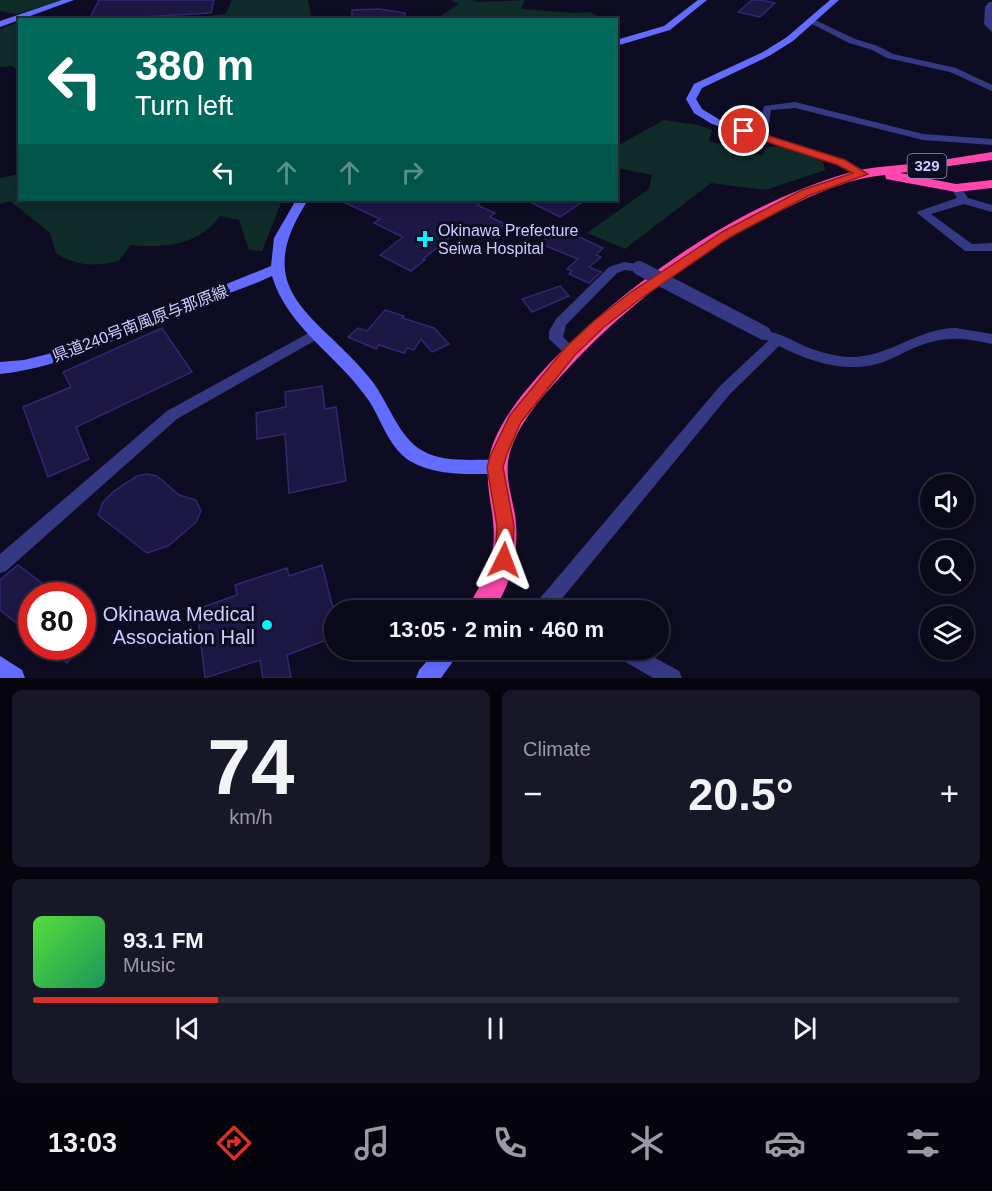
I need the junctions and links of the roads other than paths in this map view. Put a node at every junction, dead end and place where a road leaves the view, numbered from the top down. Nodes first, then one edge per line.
1 (70, 0) edge
2 (703, 0) edge
3 (835, 0) edge
4 (992, 4) edge
5 (813, 21) junction
6 (0, 24) edge
7 (992, 30) edge
8 (618, 42) edge
9 (992, 88) edge
10 (762, 137) junction
11 (992, 142) edge
12 (992, 156) edge
13 (862, 174) junction
14 (992, 184) edge
15 (960, 194) junction
16 (301, 201) edge
17 (992, 209) edge
18 (992, 248) edge
19 (277, 268) junction
20 (316, 334) junction
21 (771, 336) junction
22 (992, 339) edge
23 (570, 351) junction
24 (0, 368) edge
25 (495, 467) junction
26 (0, 565) edge
27 (488, 600) edge
28 (550, 600) edge
29 (442, 660) edge
30 (641, 660) edge
31 (0, 667) edge
32 (14, 678) edge
33 (427, 678) edge
34 (672, 678) edge

1 - 6 main road
2 - 8 main road
3 - 5 main road
4 - 7 street
5 - 9 street
5 - 10 main road
10 - 11 street
10 - 13 main road
12 - 13 highway, 329
13 - 15 highway, 329
13 - 23 highway, 329
14 - 15 highway, 329
15 - 17 street
15 - 18 street
16 - 19 main road
19 - 20 main road
19 - 24 main road, 県道240号南風原与那原線
20 - 25 main road
20 - 26 street
21 - 22 street
21 - 23 street, bridge
21 - 28 street
23 - 25 highway, 329
25 - 27 highway, 329
29 - 33 main road
30 - 34 street
31 - 32 main road

